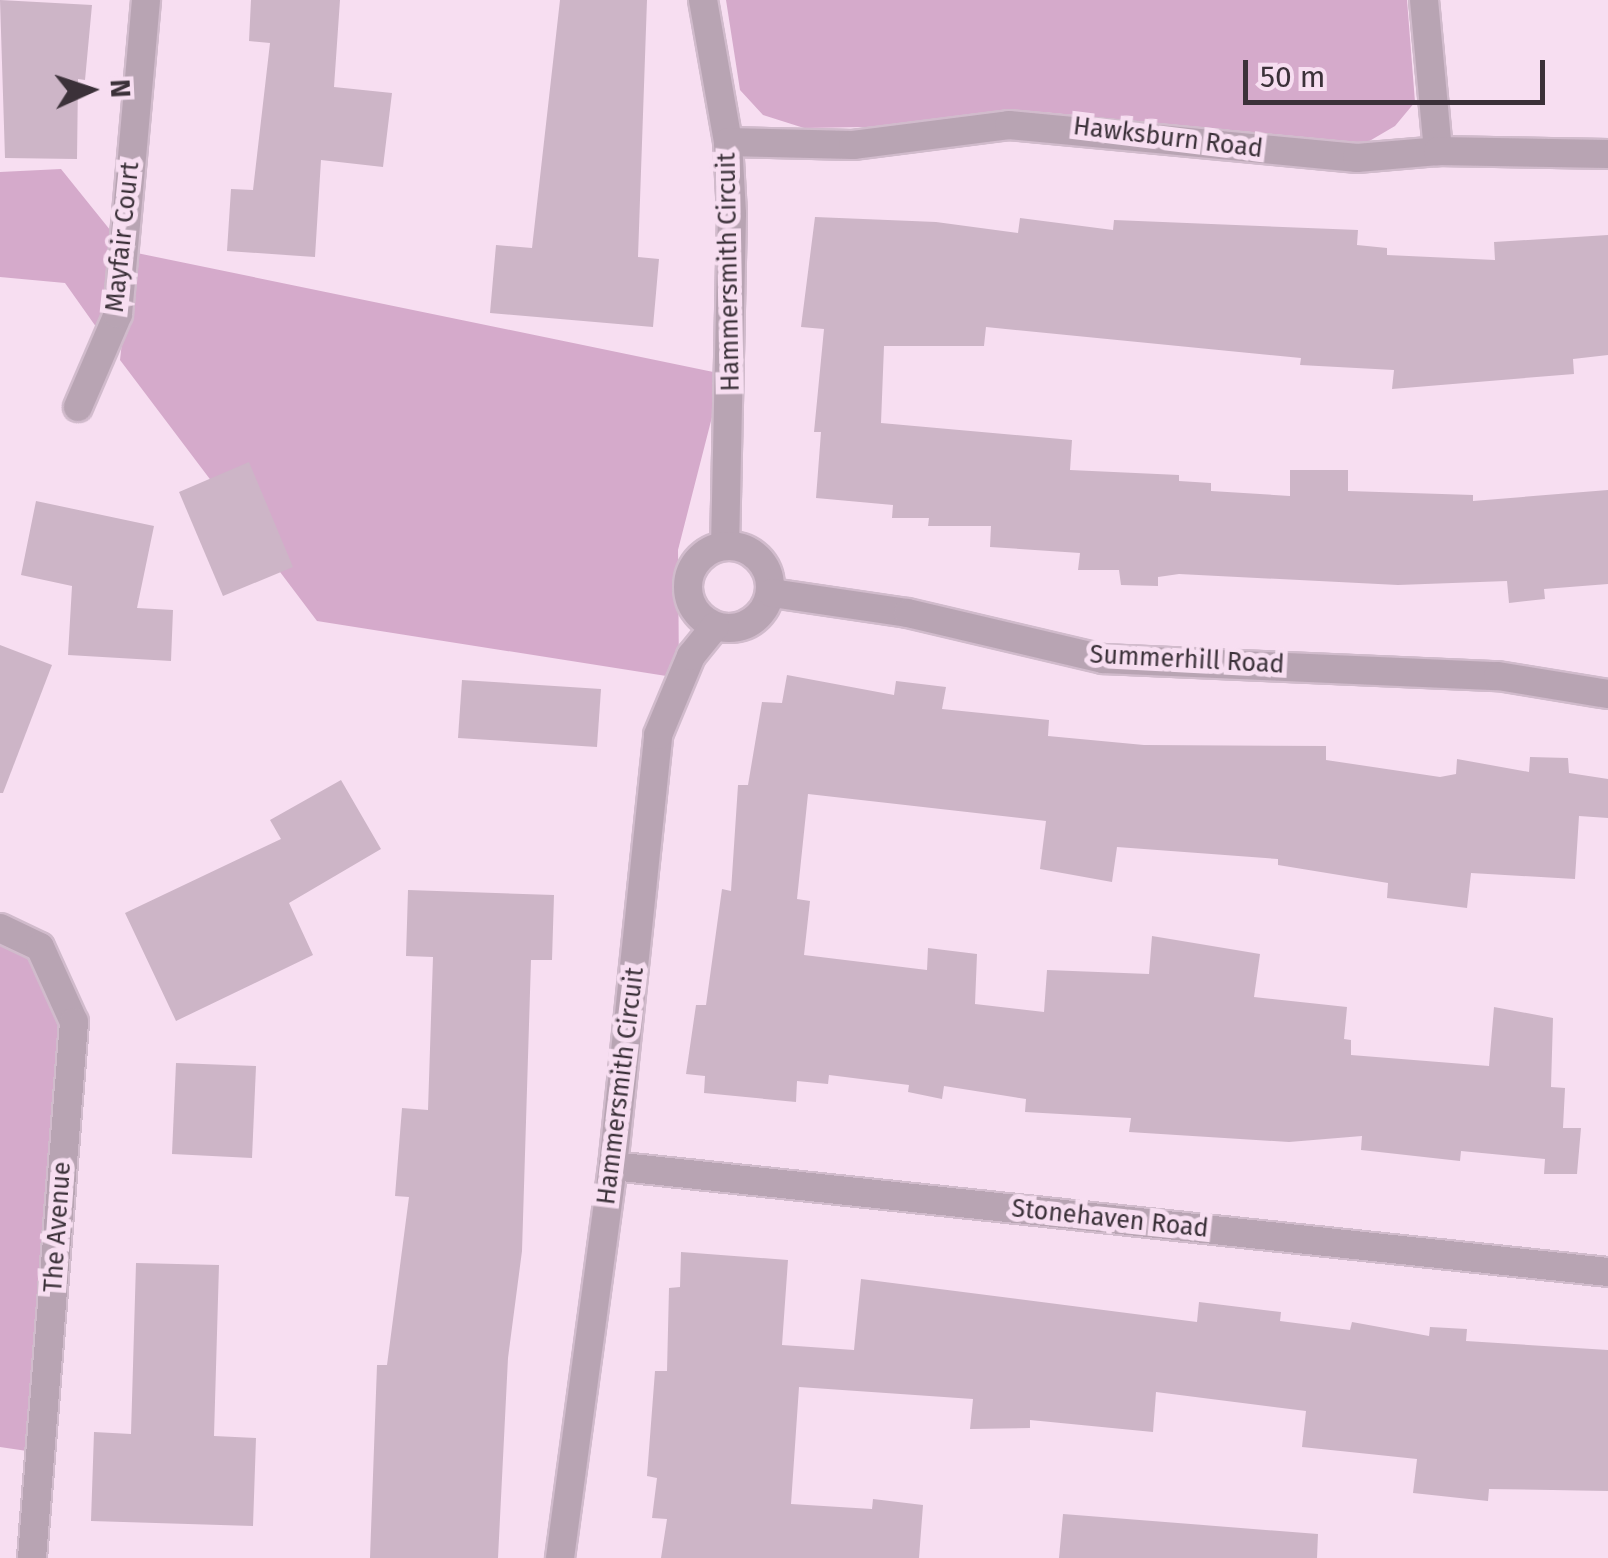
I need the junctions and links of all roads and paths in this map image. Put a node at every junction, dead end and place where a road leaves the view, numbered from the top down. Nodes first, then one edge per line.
1 (146, 0) edge
2 (703, 0) edge
3 (1424, 0) edge
4 (728, 142) junction
5 (1438, 151) junction
6 (1608, 154) edge
7 (78, 407) dead end
8 (725, 546) junction
9 (772, 592) junction
10 (715, 626) junction
11 (1608, 694) edge
12 (0, 928) edge
13 (613, 1166) junction
14 (1608, 1272) edge
15 (32, 1558) edge
16 (560, 1558) edge

1 - 7 street, Mayfair Court
2 - 4 street, Hammersmith Circuit
3 - 5 street
4 - 5 street, Hawksburn Road
4 - 8 street, Hammersmith Circuit
5 - 6 street, Hawksburn Road
8 - 9 street
8 - 10 street
9 - 10 street
9 - 11 street, Summerhill Road
10 - 13 street, Hammersmith Circuit
12 - 15 street, The Avenue
13 - 14 street, Stonehaven Road
13 - 16 street, Hammersmith Circuit

